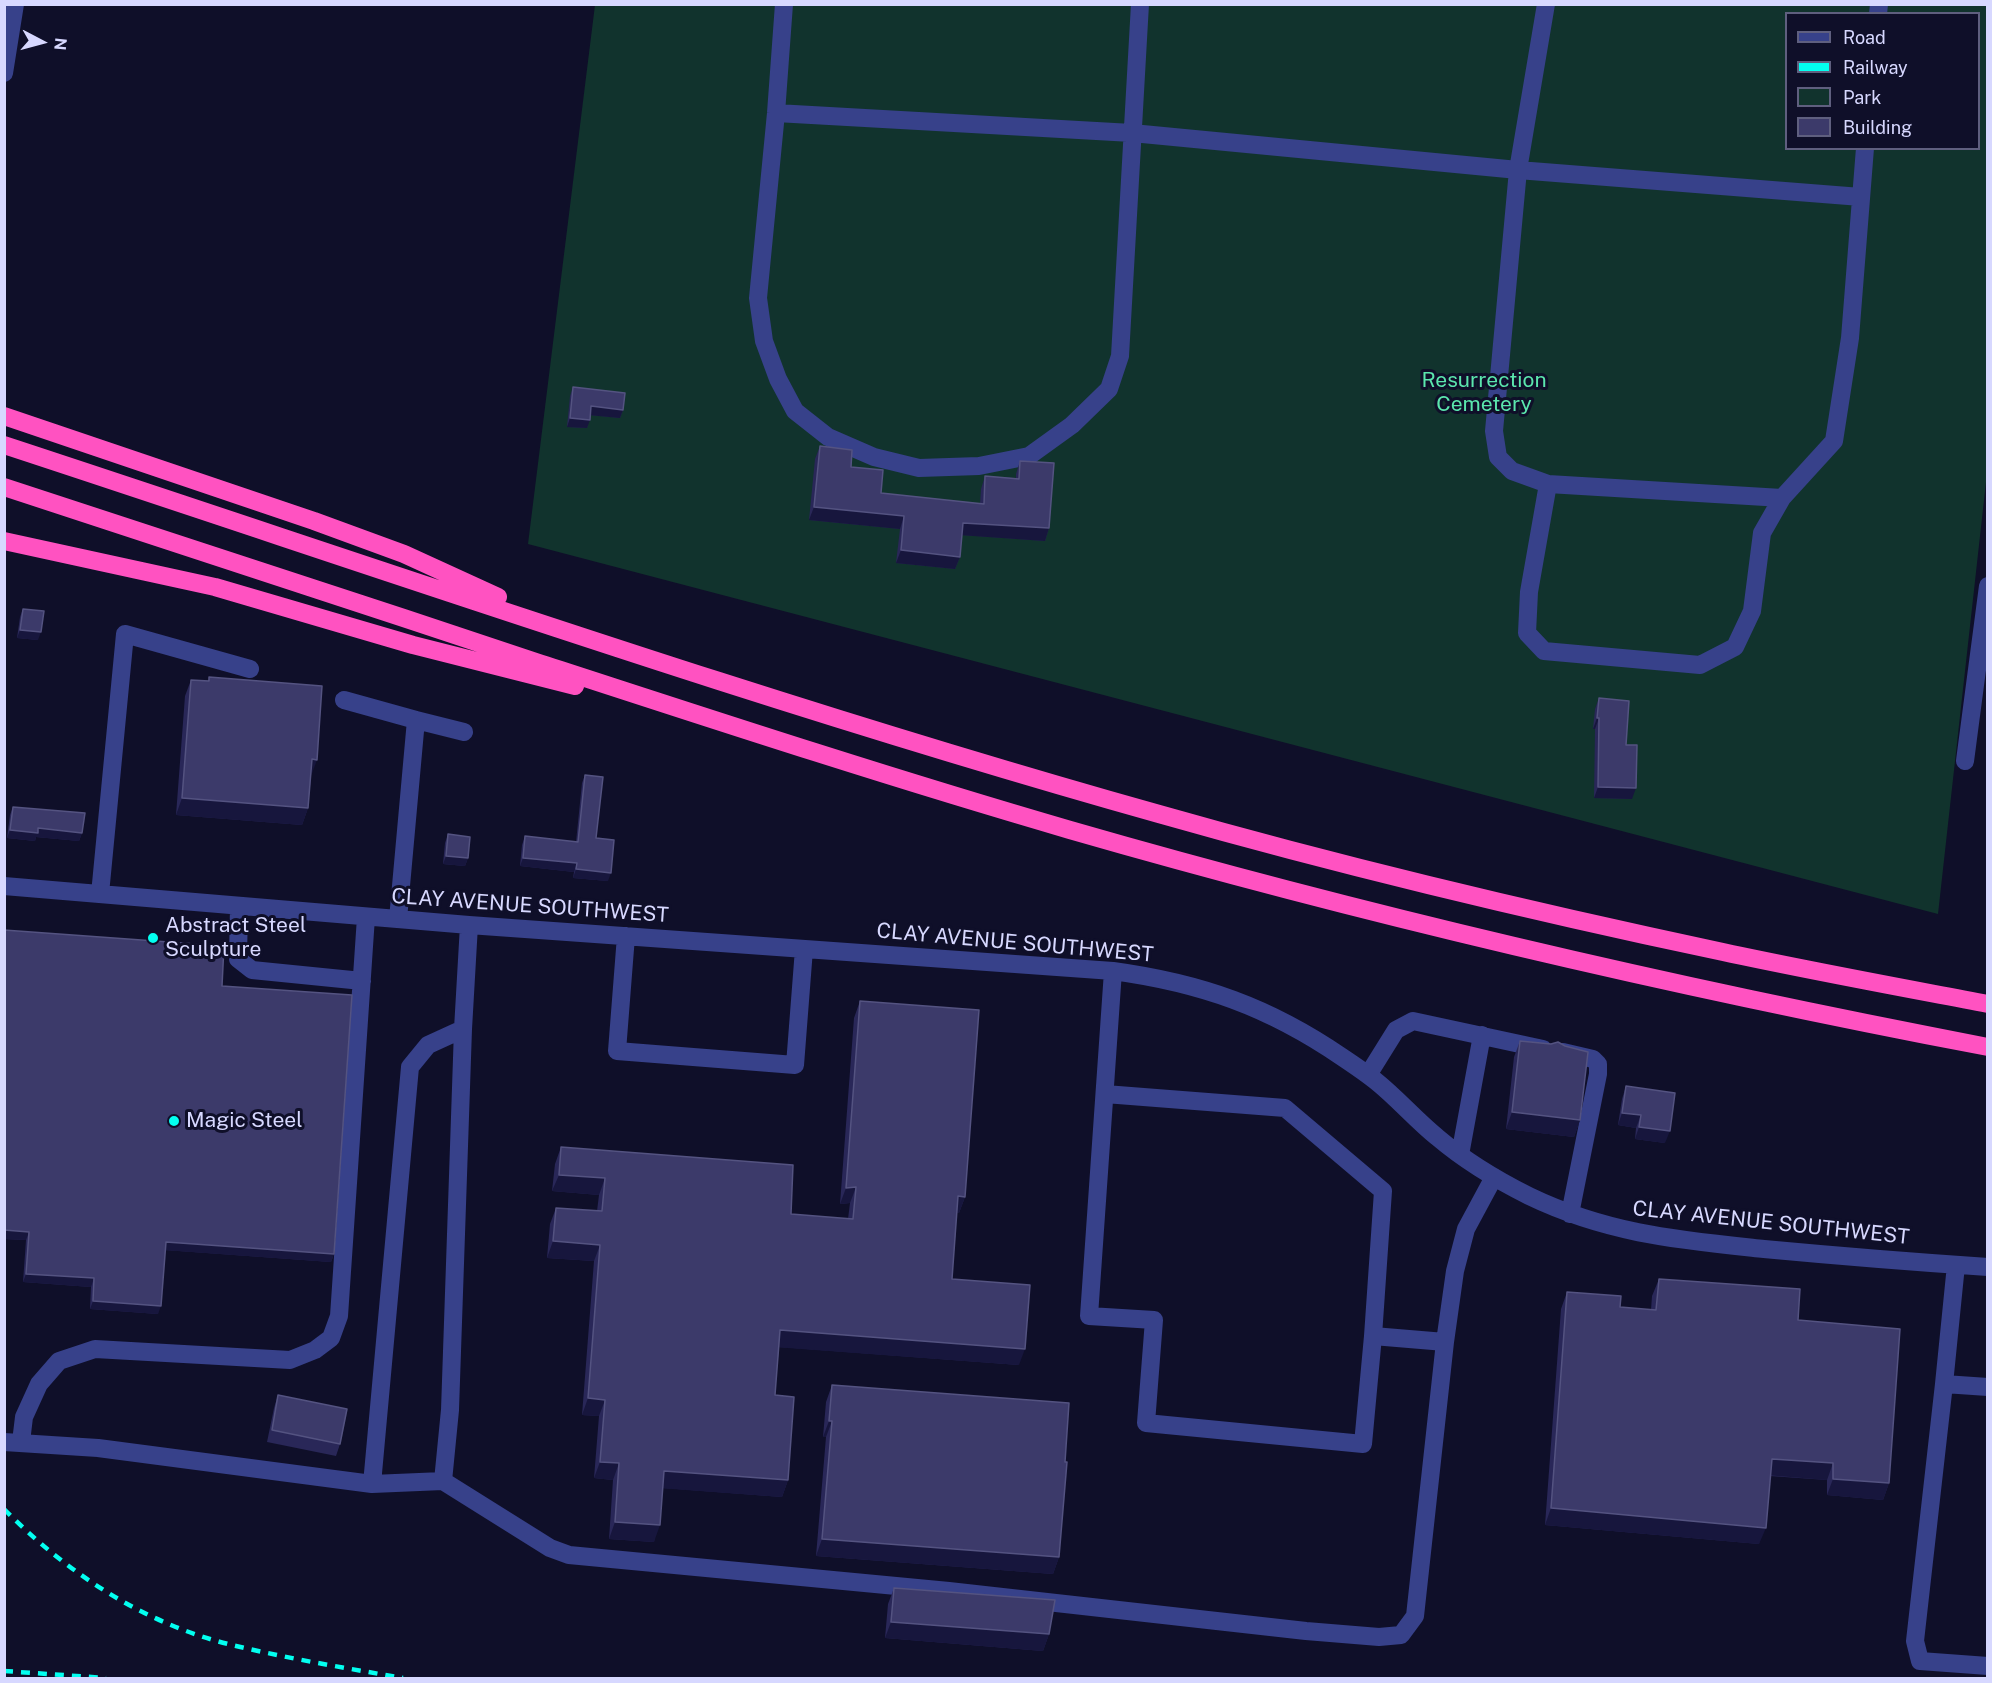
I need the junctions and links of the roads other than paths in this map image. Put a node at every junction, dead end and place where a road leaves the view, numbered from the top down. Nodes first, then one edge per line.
1 (15, 4) edge
2 (784, 4) edge
3 (1140, 4) edge
4 (1546, 4) edge
5 (4, 73) edge
6 (776, 113) junction
7 (1132, 133) junction
8 (1865, 150) edge
9 (1518, 170) junction
10 (1861, 197) junction
11 (4, 416) edge
12 (4, 444) edge
13 (1548, 484) junction
14 (4, 487) edge
15 (1782, 498) junction
16 (4, 542) edge
17 (1988, 586) edge
18 (581, 635) junction
19 (250, 669) dead end
20 (344, 700) dead end
21 (416, 720) junction
22 (714, 720) junction
23 (464, 732) dead end
24 (1965, 761) dead end
25 (4, 886) edge
26 (100, 894) junction
27 (239, 906) junction
28 (366, 917) junction
29 (398, 919) junction
30 (469, 925) junction
31 (626, 936) junction
32 (804, 949) junction
33 (1113, 971) junction
34 (362, 981) junction
35 (1988, 1004) edge
36 (463, 1029) junction
37 (1482, 1035) junction
38 (1988, 1047) edge
39 (1368, 1075) junction
40 (1105, 1094) junction
41 (1460, 1155) junction
42 (1494, 1177) junction
43 (1570, 1214) junction
44 (1956, 1265) junction
45 (1988, 1267) edge
46 (1373, 1336) junction
47 (1445, 1342) junction
48 (1944, 1384) junction
49 (1988, 1387) edge
50 (13, 1442) edge
51 (443, 1481) junction
52 (372, 1484) junction
53 (1988, 1666) edge

1 - 5 street
2 - 6 street
3 - 7 street
4 - 9 street
6 - 7 street
6 - 7 street
7 - 9 street
8 - 10 street
9 - 10 street
9 - 13 street
10 - 15 street
11 - 18 highway
12 - 18 highway
13 - 15 street
13 - 15 street
14 - 22 highway
16 - 22 highway
17 - 24 street
18 - 35 highway
19 - 26 street
20 - 21 street
21 - 23 street
21 - 29 street
22 - 38 highway
25 - 26 street, CLAY AVENUE SOUTHWEST
26 - 27 street, CLAY AVENUE SOUTHWEST
27 - 28 street, CLAY AVENUE SOUTHWEST
27 - 34 street
28 - 29 street, CLAY AVENUE SOUTHWEST
28 - 34 street
29 - 30 street, CLAY AVENUE SOUTHWEST
30 - 31 street, CLAY AVENUE SOUTHWEST
30 - 36 street
31 - 32 street, CLAY AVENUE SOUTHWEST
31 - 32 street
32 - 33 street, CLAY AVENUE SOUTHWEST
33 - 39 street, CLAY AVENUE SOUTHWEST
33 - 40 street
34 - 50 street
36 - 51 street
36 - 52 street
37 - 39 street
37 - 41 street
37 - 43 street
39 - 41 street, CLAY AVENUE SOUTHWEST
40 - 46 street
40 - 46 street
41 - 42 street, CLAY AVENUE SOUTHWEST
42 - 43 street, CLAY AVENUE SOUTHWEST
42 - 47 street
43 - 44 street, CLAY AVENUE SOUTHWEST
44 - 45 street, CLAY AVENUE SOUTHWEST
44 - 48 street
46 - 47 street
47 - 51 street
48 - 49 street
48 - 53 street
50 - 52 street
51 - 52 street

